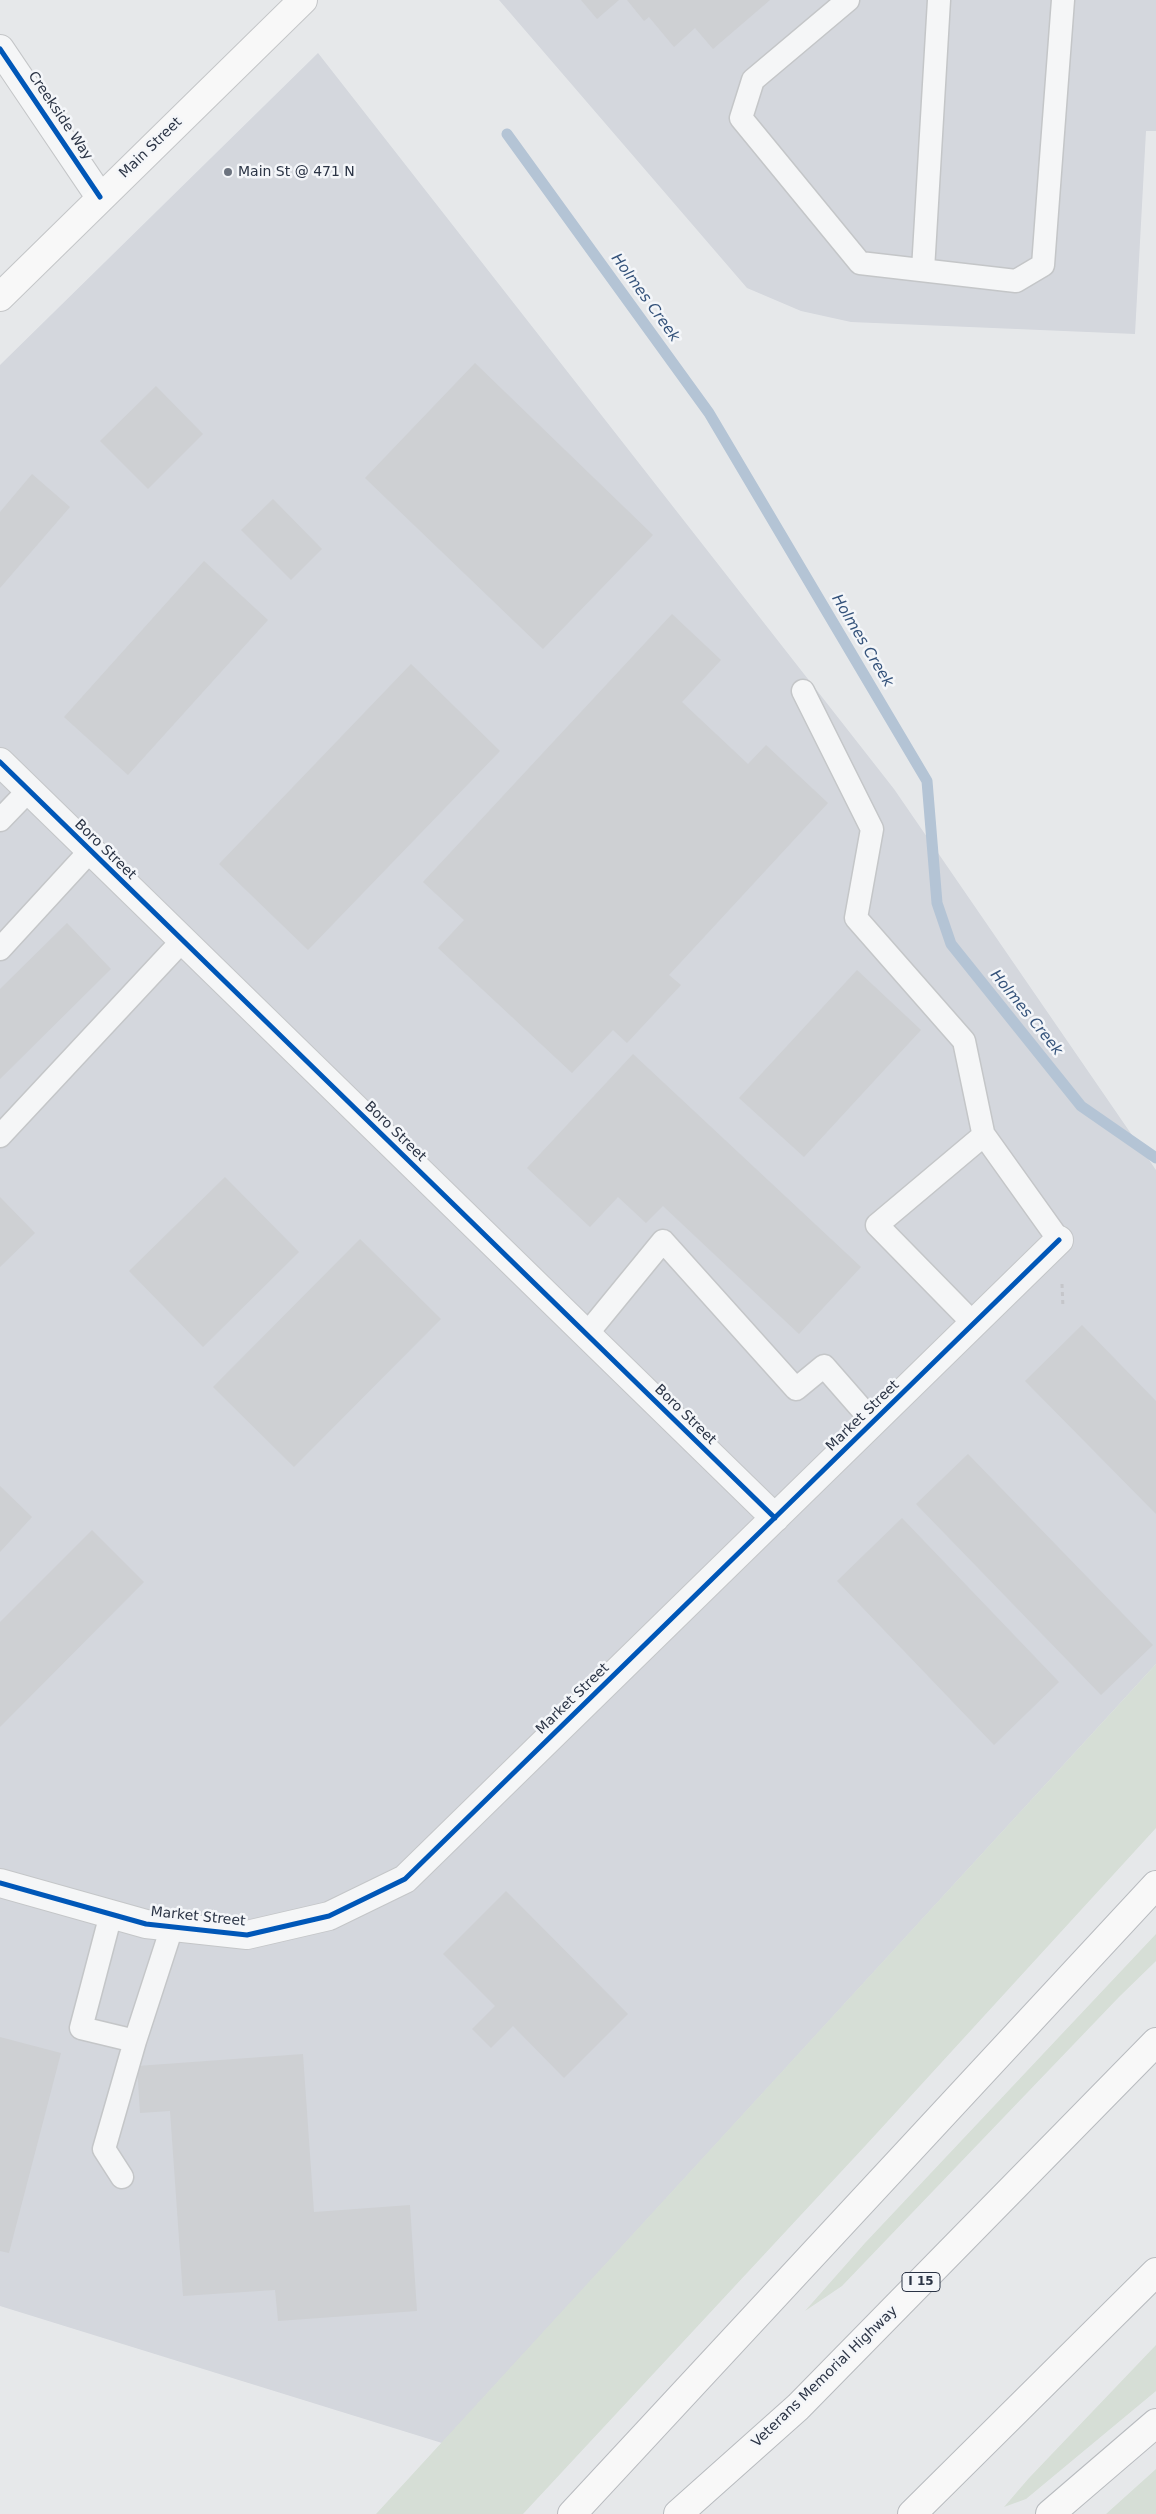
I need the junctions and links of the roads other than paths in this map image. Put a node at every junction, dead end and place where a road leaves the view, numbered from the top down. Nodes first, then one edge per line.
1 (303, 0) edge
2 (848, 0) edge
3 (939, 0) edge
4 (1063, 0) edge
5 (0, 49) edge
6 (100, 197) junction
7 (924, 270) junction
8 (0, 297) edge
9 (804, 690) dead end
10 (0, 762) edge
11 (28, 791) junction
12 (0, 820) edge
13 (90, 852) junction
14 (182, 941) junction
15 (0, 949) edge
16 (0, 1136) edge
17 (984, 1136) junction
18 (1059, 1240) joint
19 (973, 1323) junction
20 (586, 1335) junction
21 (872, 1422) junction
22 (775, 1518) junction
23 (0, 1883) edge
24 (1156, 1885) edge
25 (111, 1914) junction
26 (172, 1927) junction
27 (135, 2040) junction
28 (1156, 2042) edge
29 (122, 2177) dead end
30 (1156, 2272) edge
31 (1156, 2422) edge
32 (572, 2514) edge
33 (678, 2514) edge
34 (912, 2514) edge
35 (1050, 2514) edge

1 - 6 main road, Main Street
2 - 7 lane
3 - 7 lane
4 - 7 lane
5 - 6 street, Creekside Way
6 - 8 main road, Main Street
9 - 17 lane
10 - 11 street, Boro Street
11 - 12 lane
11 - 13 street, Boro Street
13 - 14 street, Boro Street
13 - 15 lane
14 - 16 lane
14 - 20 street, Boro Street
17 - 18 lane
17 - 19 lane
18 - 19 street, Market Street
19 - 21 street, Market Street
20 - 21 lane
20 - 22 street, Boro Street
21 - 22 street, Market Street
22 - 26 street, Market Street
23 - 25 street, Market Street
24 - 32 main road
25 - 26 street, Market Street
25 - 27 lane
26 - 27 lane
27 - 29 lane
28 - 33 main road, Veterans Memorial Highway / I 15
30 - 34 main road
31 - 35 main road

